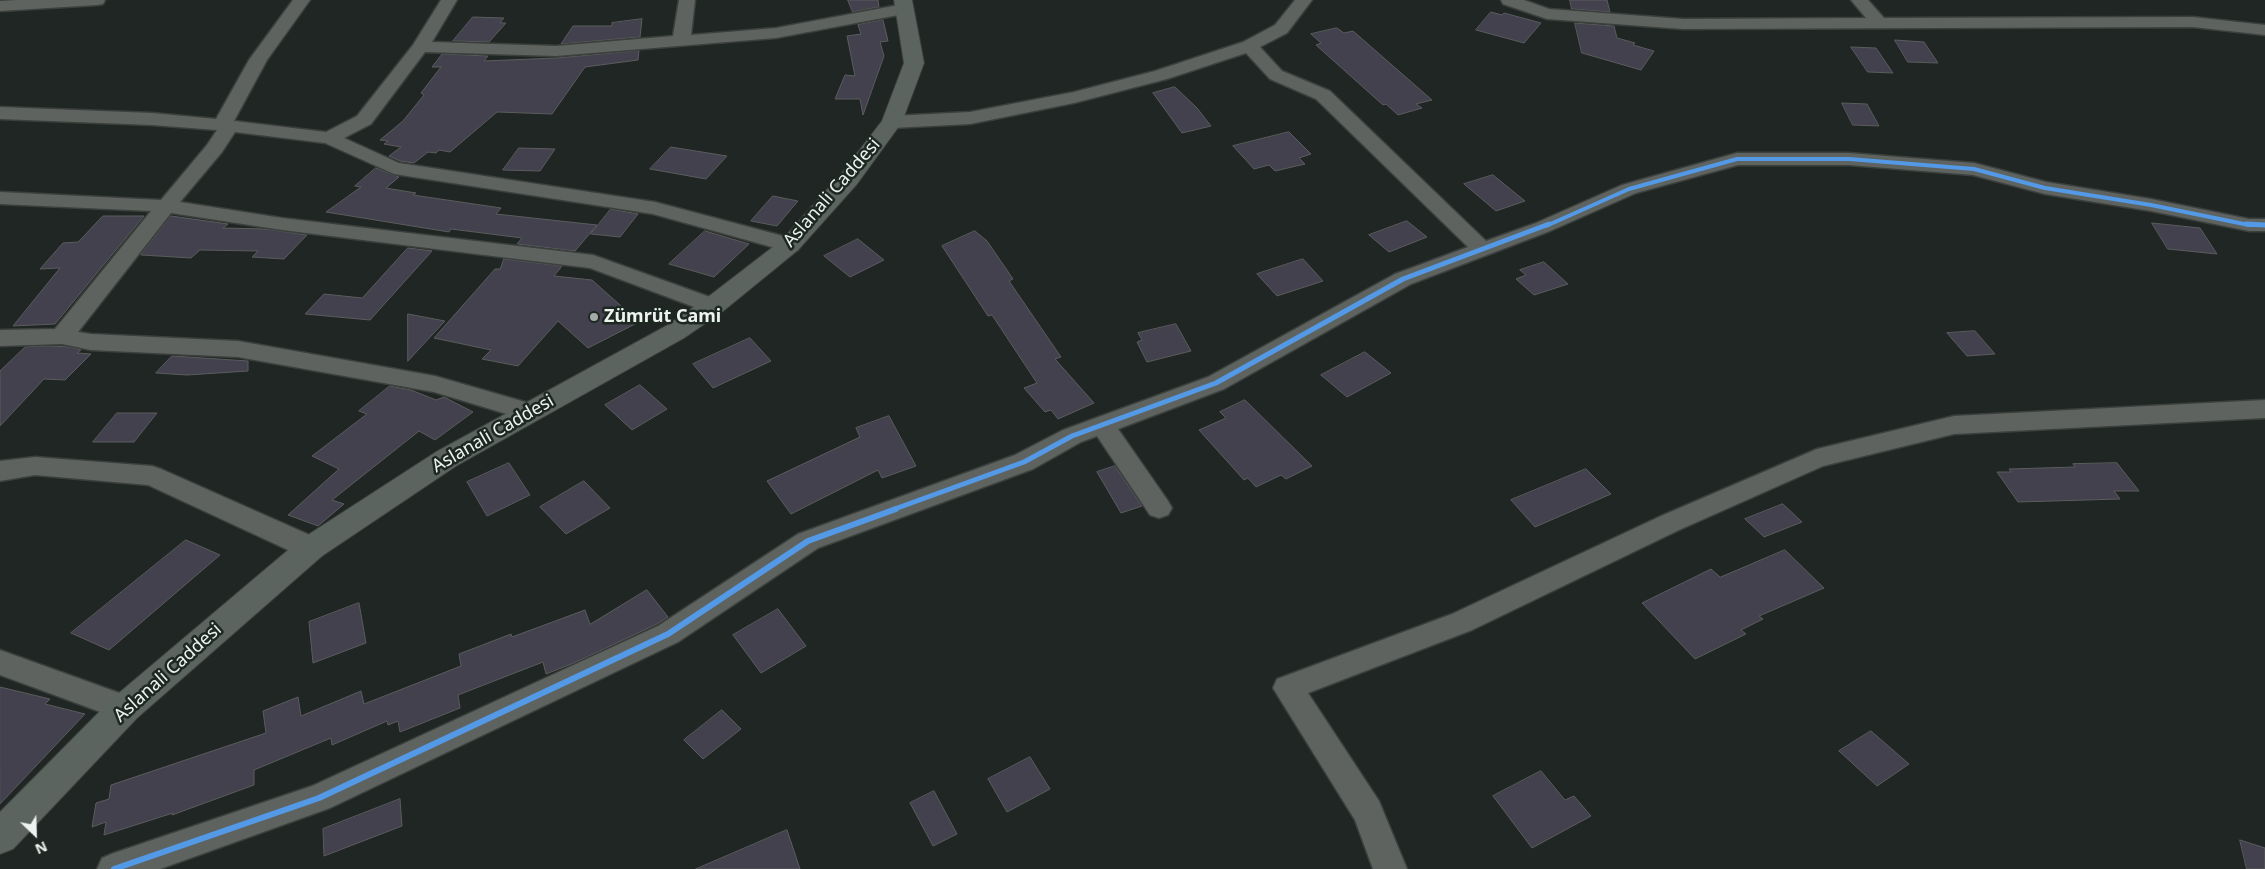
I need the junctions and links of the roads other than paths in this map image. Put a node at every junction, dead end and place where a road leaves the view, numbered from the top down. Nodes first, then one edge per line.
1 (97, 0) edge
2 (302, 0) edge
3 (449, 0) edge
4 (687, 0) edge
5 (1304, 0) edge
6 (1509, 0) edge
7 (1859, 0) edge
8 (68, 1) edge
9 (904, 5) edge
10 (0, 6) edge
11 (1880, 24) junction
12 (2265, 30) edge
13 (681, 41) junction
14 (1249, 46) junction
15 (420, 47) junction
16 (0, 113) edge
17 (892, 122) junction
18 (226, 126) junction
19 (329, 138) junction
20 (0, 198) edge
21 (166, 206) junction
22 (2265, 225) edge
23 (790, 244) junction
24 (1482, 250) junction
25 (713, 306) junction
26 (62, 336) junction
27 (0, 338) edge
28 (2265, 409) edge
29 (530, 412) junction
30 (1102, 425) junction
31 (0, 471) edge
32 (1159, 508) dead end
33 (311, 548) junction
34 (0, 662) edge
35 (126, 708) junction
36 (0, 837) edge
37 (114, 869) edge
38 (1390, 869) edge

1 - 8 street
2 - 18 street
3 - 15 street
4 - 13 street
5 - 14 street
6 - 11 street
7 - 11 street
8 - 10 street
9 - 13 street
9 - 17 street, Aslanali Caddesi
11 - 12 street
13 - 15 street
14 - 17 street
14 - 24 street
15 - 19 street
16 - 18 street
17 - 23 street, Aslanali Caddesi
18 - 19 street
18 - 21 street
19 - 23 street
20 - 21 street
21 - 25 street
21 - 26 street
22 - 24 street
23 - 25 street, Aslanali Caddesi
24 - 30 street
25 - 29 street, Aslanali Caddesi
26 - 27 street
26 - 29 street
28 - 38 street
29 - 33 street, Aslanali Caddesi
30 - 32 street
30 - 37 street
31 - 33 street
33 - 35 street, Aslanali Caddesi
34 - 35 street
35 - 36 street, Aslanali Caddesi

